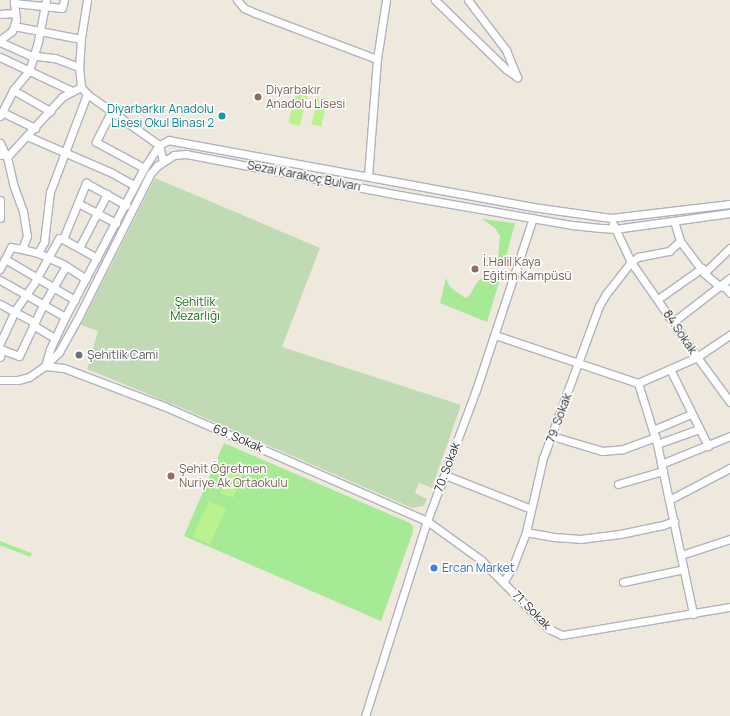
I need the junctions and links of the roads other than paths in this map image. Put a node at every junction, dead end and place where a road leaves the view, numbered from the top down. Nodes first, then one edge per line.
1 (64, 0) edge
2 (87, 0) edge
3 (236, 0) edge
4 (386, 0) edge
5 (435, 0) edge
6 (468, 0) edge
7 (14, 1) edge
8 (45, 3) edge
9 (15, 13) junction
10 (0, 14) edge
11 (14, 26) junction
12 (40, 30) junction
13 (81, 39) junction
14 (0, 41) edge
15 (34, 56) junction
16 (0, 57) edge
17 (377, 59) junction
18 (79, 67) junction
19 (29, 71) junction
20 (81, 86) junction
21 (14, 90) junction
22 (72, 91) junction
23 (88, 94) junction
24 (112, 110) junction
25 (50, 111) junction
26 (1, 114) edge
27 (35, 128) junction
28 (27, 136) junction
29 (0, 144) edge
30 (159, 145) junction
31 (65, 154) junction
32 (4, 156) edge
33 (163, 161) junction
34 (144, 168) junction
35 (368, 176) junction
36 (135, 186) junction
37 (106, 194) junction
38 (0, 200) edge
39 (78, 203) junction
40 (730, 204) edge
41 (126, 205) junction
42 (97, 213) junction
43 (730, 214) edge
44 (0, 218) edge
45 (533, 218) junction
46 (611, 218) junction
47 (674, 221) junction
48 (116, 223) junction
49 (615, 228) junction
50 (64, 239) junction
51 (680, 241) junction
52 (79, 248) junction
53 (730, 248) edge
54 (22, 249) junction
55 (38, 253) junction
56 (50, 258) junction
57 (97, 258) junction
58 (4, 260) junction
59 (631, 262) junction
60 (66, 266) junction
61 (0, 269) edge
62 (703, 271) junction
63 (730, 278) edge
64 (37, 279) junction
65 (86, 279) junction
66 (0, 280) edge
67 (720, 286) junction
68 (54, 287) junction
69 (730, 293) edge
70 (26, 295) junction
71 (658, 299) junction
72 (75, 300) junction
73 (0, 304) edge
74 (43, 305) junction
75 (15, 312) junction
76 (66, 318) junction
77 (673, 322) junction
78 (33, 324) junction
79 (495, 335) junction
80 (730, 335) edge
81 (55, 338) junction
82 (1, 347) edge
83 (0, 357) edge
84 (697, 357) junction
85 (579, 363) junction
86 (45, 366) junction
87 (670, 369) junction
88 (0, 380) edge
89 (638, 383) junction
90 (730, 402) edge
91 (691, 414) junction
92 (699, 429) junction
93 (653, 430) junction
94 (552, 436) junction
95 (730, 436) edge
96 (656, 441) junction
97 (708, 446) junction
98 (662, 468) junction
99 (730, 468) edge
100 (445, 475) junction
101 (618, 484) dead end
102 (669, 500) junction
103 (531, 509) junction
104 (427, 521) junction
105 (674, 521) junction
106 (526, 532) junction
107 (730, 540) edge
108 (681, 555) junction
109 (684, 569) junction
110 (504, 581) junction
111 (623, 582) dead end
112 (730, 607) edge
113 (692, 614) junction
114 (365, 716) edge

1 - 8 street
2 - 13 street
3 - 17 street
4 - 17 street
5 - 6 street
7 - 8 street
7 - 9 street
8 - 12 street
9 - 10 street
9 - 11 street
11 - 12 street
11 - 14 street
12 - 13 street
12 - 15 street
13 - 18 street
14 - 15 street
15 - 18 street
15 - 19 street
16 - 19 street
17 - 35 street
18 - 20 street
19 - 21 street
19 - 22 street
20 - 22 street
20 - 23 street
21 - 25 street
21 - 26 street
22 - 25 street
23 - 24 street
23 - 31 street
24 - 30 street
24 - 34 street
25 - 27 street
26 - 27 street
27 - 28 street
28 - 31 street
28 - 32 street
29 - 32 street
30 - 33 street
30 - 34 street
30 - 35 street
31 - 36 street
31 - 55 street
32 - 54 street
33 - 45 street, Sezai Karakoç Bulvarı
33 - 86 street, Sezai Karakoç Bulvarı
34 - 36 street
35 - 46 street
36 - 41 street
37 - 39 street
37 - 41 street
37 - 42 street
38 - 44 street
39 - 42 street
39 - 50 street
40 - 46 street
41 - 48 street
42 - 48 street
42 - 52 street
43 - 47 street, Sezai Karakoç Bulvarı
45 - 49 street, Sezai Karakoç Bulvarı
45 - 79 street, 70. Sokak
46 - 49 street, 84.Sokak
47 - 49 street, Sezai Karakoç Bulvarı
47 - 51 street
48 - 57 street
49 - 59 street, 84.Sokak
50 - 52 street
50 - 56 street
51 - 59 street
51 - 62 street
52 - 57 street
53 - 62 street
54 - 55 street
54 - 58 street
55 - 56 street
56 - 60 street
56 - 64 street
57 - 65 street
58 - 61 street
58 - 64 street
59 - 71 street, 84.Sokak
59 - 85 street, 79. Sokak
60 - 65 street
60 - 68 street
62 - 67 street
62 - 71 street
63 - 67 street
64 - 68 street
64 - 70 street
65 - 72 street
66 - 70 street
67 - 69 street
67 - 77 street
68 - 72 street
68 - 74 street
70 - 74 street
70 - 75 street
71 - 77 street, 84.Sokak
72 - 76 street
73 - 75 street
74 - 76 street
74 - 78 street
75 - 78 street
75 - 82 street
76 - 81 street
77 - 84 street, 84.Sokak
78 - 81 street
78 - 82 street
79 - 85 street
79 - 100 street, 70. Sokak
80 - 84 street
81 - 86 street
82 - 83 street
84 - 87 street
84 - 90 street, 84.Sokak
85 - 89 street
85 - 94 street, 79. Sokak
86 - 88 street, Sezai Karakoç Bulvarı
86 - 104 street, 69. Sokak
87 - 89 street
87 - 91 street
89 - 93 street
91 - 92 street
91 - 93 street
92 - 96 street
92 - 97 street
93 - 96 street
94 - 96 street
94 - 103 street, 79. Sokak
95 - 97 street
96 - 98 street
97 - 98 street
98 - 101 street
98 - 102 street
99 - 102 street
100 - 103 street
100 - 104 street, 70. Sokak
102 - 105 street
103 - 106 street, 79. Sokak
104 - 110 street, 71. Sokak
104 - 114 street, 70. Sokak
105 - 106 street
105 - 108 street
106 - 110 street, 79. Sokak
107 - 108 street
108 - 109 street
109 - 111 street
109 - 113 street
110 - 113 street, 71. Sokak
112 - 113 street, 71. Sokak

